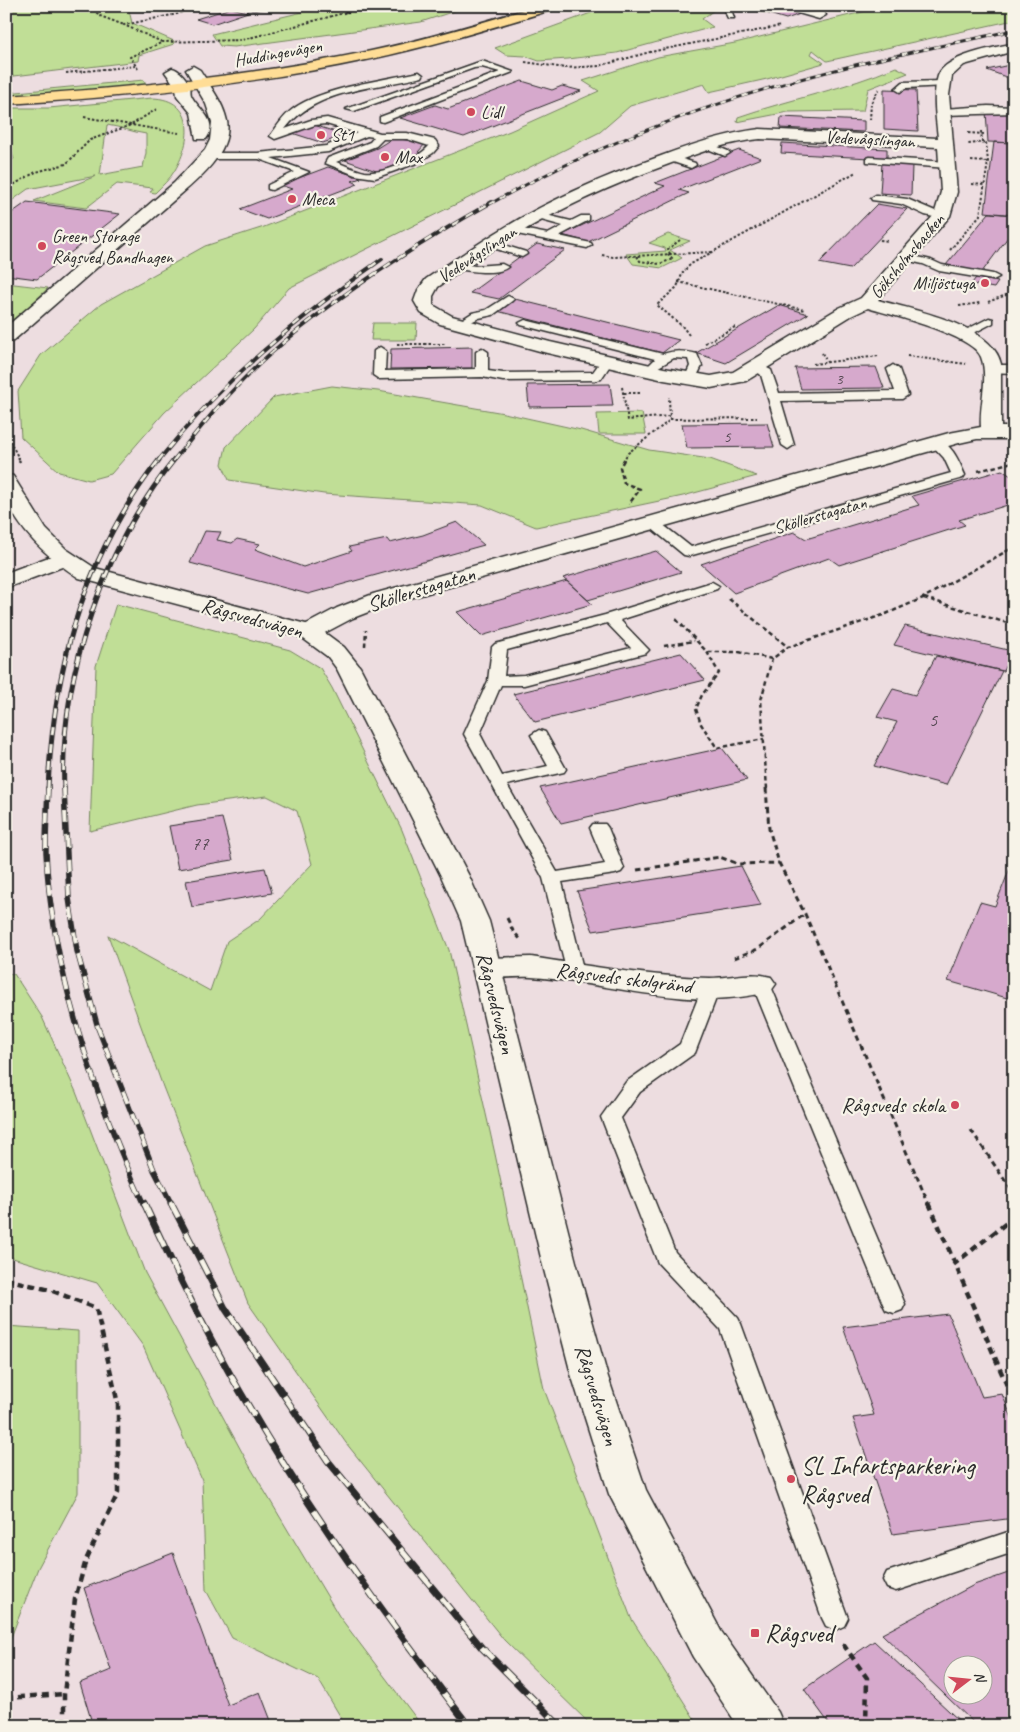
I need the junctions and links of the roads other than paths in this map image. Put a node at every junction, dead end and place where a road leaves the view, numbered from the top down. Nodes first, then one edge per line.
1 (508, 6) edge
2 (550, 6) edge
3 (726, 6) edge
4 (789, 6) edge
5 (819, 15) road end
6 (731, 16) dead end
7 (411, 32) dead end
8 (1014, 47) edge
9 (228, 65) dead end
10 (472, 66) junction
11 (193, 70) junction
12 (172, 72) junction
13 (202, 84) junction
14 (942, 84) junction
15 (6, 86) edge
16 (183, 87) junction
17 (900, 89) dead end
18 (6, 100) edge
19 (322, 100) junction
20 (344, 107) junction
21 (1014, 110) edge
22 (944, 112) junction
23 (375, 117) junction
24 (366, 133) junction
25 (274, 136) junction
26 (380, 136) junction
27 (440, 138) dead end
28 (953, 144) junction
29 (706, 145) junction
30 (900, 150) dead end
31 (725, 153) dead end
32 (208, 156) junction
33 (258, 156) junction
34 (670, 158) junction
35 (870, 160) road end
36 (901, 162) junction
37 (956, 163) junction
38 (691, 165) dead end
39 (272, 187) dead end
40 (876, 198) dead end
41 (538, 216) junction
42 (942, 216) junction
43 (585, 218) dead end
44 (572, 225) junction
45 (512, 230) junction
46 (551, 240) junction
47 (491, 244) junction
48 (587, 245) dead end
49 (522, 254) dead end
50 (904, 257) junction
51 (458, 266) junction
52 (502, 267) dead end
53 (993, 277) dead end
54 (490, 299) dead end
55 (508, 300) dead end
56 (867, 302) junction
57 (469, 320) junction
58 (989, 321) dead end
59 (525, 323) dead end
60 (964, 334) junction
61 (6, 336) edge
62 (380, 351) road end
63 (482, 352) dead end
64 (757, 367) junction
65 (602, 368) junction
66 (659, 368) junction
67 (991, 368) junction
68 (892, 369) dead end
69 (1014, 369) edge
70 (482, 373) junction
71 (690, 380) junction
72 (774, 397) junction
73 (992, 432) junction
74 (1014, 433) edge
75 (937, 444) junction
76 (788, 445) dead end
77 (6, 480) edge
78 (652, 523) junction
79 (62, 559) junction
80 (6, 581) edge
81 (712, 586) dead end
82 (610, 618) junction
83 (308, 632) junction
84 (496, 681) junction
85 (539, 735) dead end
86 (497, 782) junction
87 (599, 828) dead end
88 (552, 878) junction
89 (488, 968) junction
90 (575, 973) junction
91 (761, 984) joint
92 (711, 988) junction
93 (894, 1304) dead end
94 (1014, 1541) edge
95 (896, 1580) dead end
96 (835, 1618) road end
97 (763, 1726) edge

1 - 7 main road
2 - 13 main road, Huddingevägen
3 - 6 lane
4 - 5 street
8 - 14 street
9 - 11 main road, Huddingevägen
10 - 19 lane
10 - 20 lane
10 - 23 lane
11 - 12 main road, Huddingevägen
11 - 13 street
12 - 15 main road, Huddingevägen
12 - 16 street
13 - 16 main road, Huddingevägen
13 - 32 street
14 - 17 lane
14 - 22 street, Göksholmsbacken
16 - 18 main road, Huddingevägen
16 - 32 street
19 - 20 lane
19 - 25 lane
20 - 23 lane
21 - 22 lane
22 - 28 street, Göksholmsbacken
23 - 27 lane
24 - 25 lane
24 - 26 lane
24 - 33 lane
25 - 33 lane
26 - 26 lane
28 - 29 street, Vedevågslingan
28 - 37 street, Göksholmsbacken
29 - 31 lane
29 - 34 street, Vedevågslingan
30 - 36 lane
32 - 33 lane
32 - 61 street
33 - 39 lane
34 - 38 lane
34 - 41 street, Vedevågslingan
35 - 36 lane
36 - 37 lane
37 - 42 street, Göksholmsbacken
40 - 42 lane
41 - 44 lane
41 - 45 street, Vedevågslingan
42 - 50 street, Göksholmsbacken
43 - 44 lane
44 - 46 lane
45 - 46 lane
45 - 47 street, Vedevågslingan
46 - 48 lane
47 - 49 lane
47 - 51 street, Vedevågslingan
50 - 53 lane
50 - 56 street, Göksholmsbacken
51 - 52 lane
51 - 57 street, Vedevågslingan
54 - 57 lane
55 - 57 lane
56 - 60 street, Göksholmsbacken
56 - 64 street, Vedevågslingan
57 - 65 street, Vedevågslingan
58 - 60 lane
59 - 66 lane
60 - 67 street, Göksholmsbacken
62 - 70 lane
63 - 70 lane
64 - 71 street, Vedevågslingan
64 - 72 lane
65 - 66 street, Vedevågslingan
65 - 70 lane
66 - 71 street, Vedevågslingan
66 - 71 lane
67 - 69 lane
67 - 73 street, Göksholmsbacken
68 - 72 lane
72 - 76 lane
73 - 74 street, Sköllerstagatan
73 - 75 street, Sköllerstagatan
75 - 78 street, Sköllerstagatan
75 - 78 lane, Sköllerstagatan
77 - 79 street, Rågsvedsvägen
78 - 83 street, Sköllerstagatan
79 - 80 street
79 - 83 street, Rågsvedsvägen
81 - 82 lane
82 - 84 lane
82 - 84 lane
83 - 89 street, Rågsvedsvägen
84 - 86 lane
85 - 86 lane
86 - 88 lane
87 - 88 lane
88 - 90 lane
89 - 90 street, Rågsveds skolgränd
89 - 97 street, Rågsvedsvägen
90 - 92 street, Rågsveds skolgränd
91 - 92 street, Rågsveds skolgränd
91 - 93 lane
92 - 96 lane
94 - 95 lane

